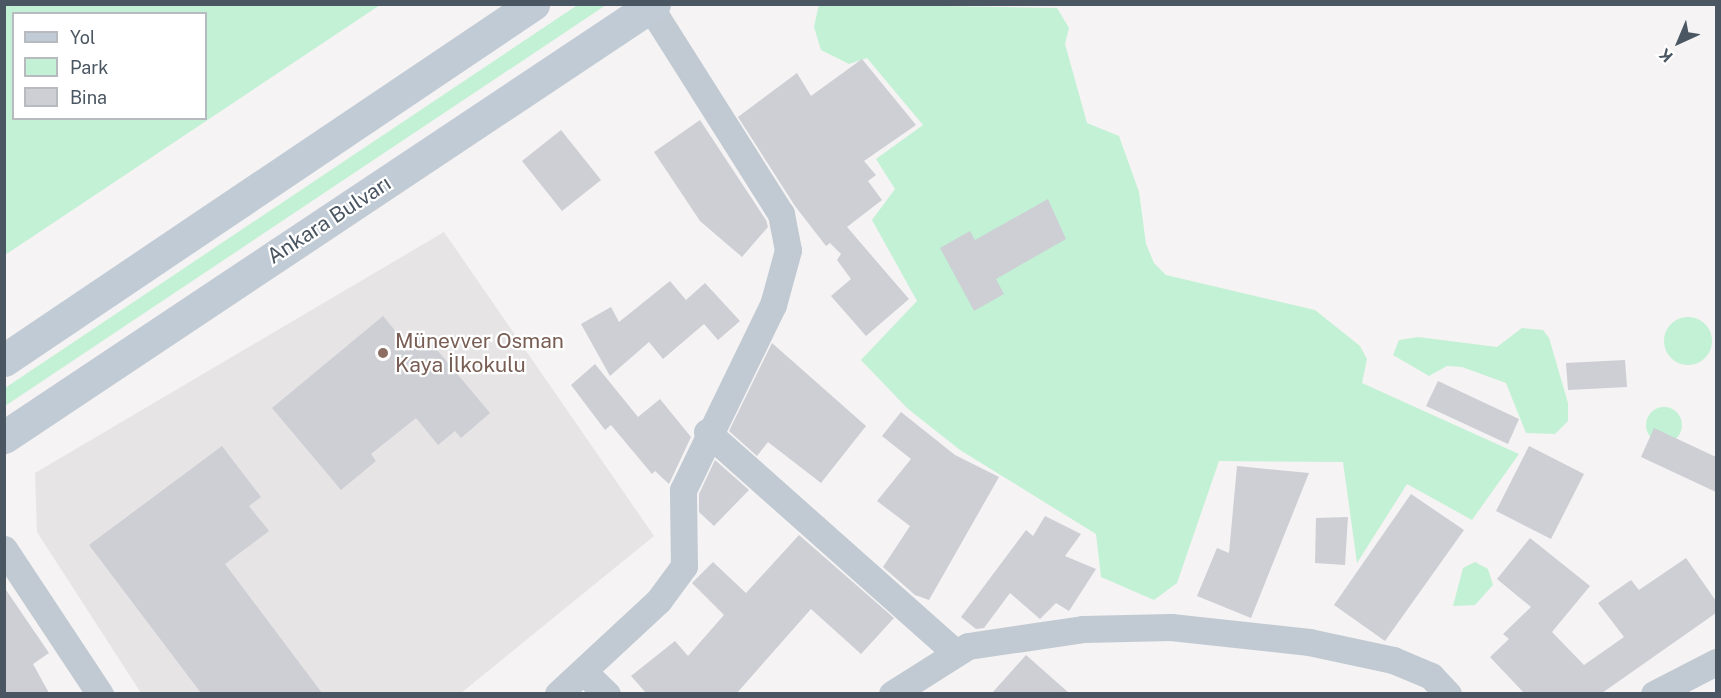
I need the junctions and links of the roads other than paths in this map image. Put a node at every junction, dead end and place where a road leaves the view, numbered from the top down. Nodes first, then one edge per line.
1 (533, 4) edge
2 (652, 6) edge
3 (4, 360) edge
4 (707, 432) junction
5 (4, 436) edge
6 (4, 549) edge
7 (954, 651) junction
8 (1716, 662) edge
9 (584, 672) junction
10 (100, 693) edge
11 (558, 693) edge
12 (607, 693) edge
13 (892, 693) edge
14 (1448, 693) edge
15 (1654, 693) edge

1 - 3 main road
2 - 4 street
2 - 5 main road, Ankara Bulvarı
4 - 7 street
4 - 9 street
6 - 10 street
7 - 13 street
7 - 14 street
8 - 15 street
9 - 11 street
9 - 12 street

